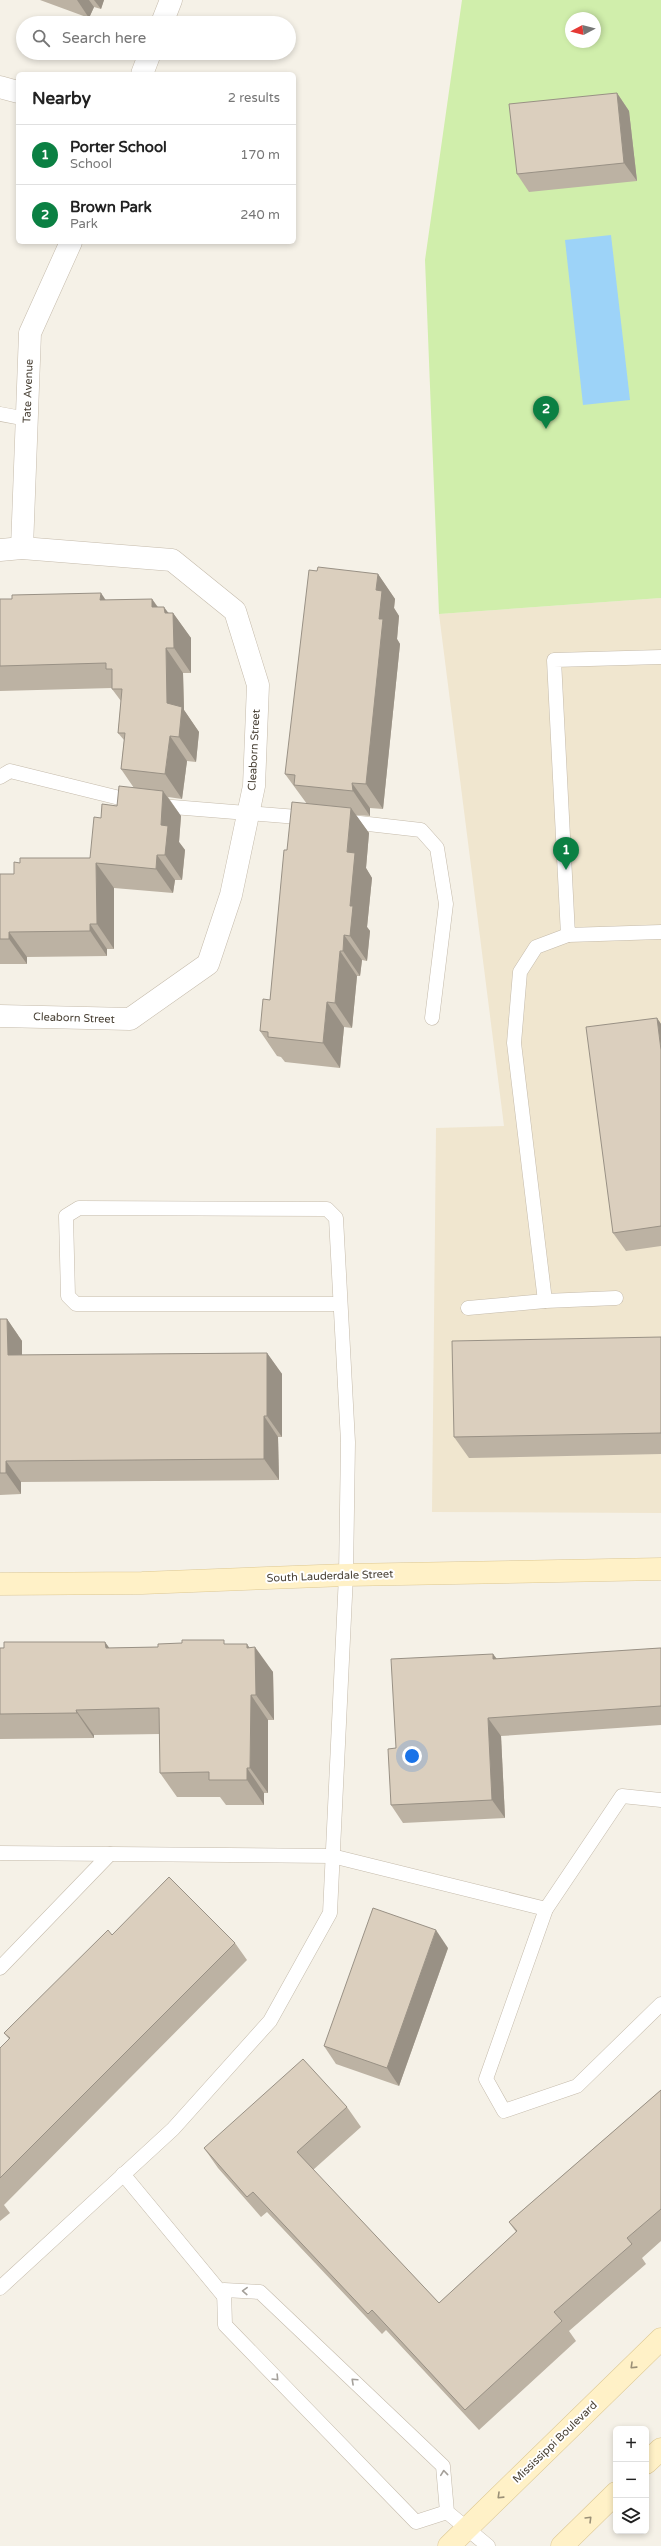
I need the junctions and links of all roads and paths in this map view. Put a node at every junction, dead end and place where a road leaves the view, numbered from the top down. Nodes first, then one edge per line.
1 (171, 0) edge
2 (165, 16) edge
3 (147, 60) edge
4 (143, 72) edge
5 (0, 87) edge
6 (16, 91) edge
7 (70, 244) edge
8 (0, 414) edge
9 (27, 419) junction
10 (22, 548) junction
11 (0, 550) edge
12 (661, 657) edge
13 (0, 777) edge
14 (248, 812) junction
15 (661, 932) edge
16 (568, 934) junction
17 (0, 1016) edge
18 (432, 1018) dead end
19 (616, 1298) dead end
20 (545, 1301) junction
21 (340, 1304) junction
22 (468, 1308) dead end
23 (661, 1569) edge
24 (346, 1575) junction
25 (0, 1584) edge
26 (661, 1800) edge
27 (0, 1853) edge
28 (110, 1854) junction
29 (332, 1856) junction
30 (546, 1909) junction
31 (0, 1968) edge
32 (661, 2004) edge
33 (124, 2174) junction
34 (0, 2288) edge
35 (224, 2294) junction
36 (661, 2339) edge
37 (661, 2449) edge
38 (647, 2462) edge
39 (613, 2496) edge
40 (448, 2512) junction
41 (468, 2528) junction
42 (449, 2546) edge
43 (488, 2546) edge
44 (562, 2546) edge

1 - 2 street
3 - 4 street
5 - 6 street
7 - 9 street, Tate Avenue
8 - 9 lane
9 - 10 street, Tate Avenue
10 - 11 street, Cleaborn Street
10 - 14 street, Cleaborn Street
12 - 16 lane
13 - 14 lane
14 - 17 street, Cleaborn Street
14 - 18 lane
15 - 16 lane
16 - 20 lane
19 - 20 lane
20 - 22 lane
21 - 21 lane
21 - 24 lane
23 - 24 street, South Lauderdale Street
24 - 25 street, South Lauderdale Street
24 - 29 lane
26 - 30 lane
27 - 28 lane
28 - 29 lane
28 - 31 lane
29 - 30 lane
29 - 33 lane
30 - 32 lane
33 - 34 lane
33 - 35 lane
40 -> 35 lane
35 -> 40 lane
36 -> 41 street, Mississippi Boulevard
37 - 38 street
44 -> 39 street
40 - 41 lane
41 - 42 street, Mississippi Boulevard
41 - 43 lane

